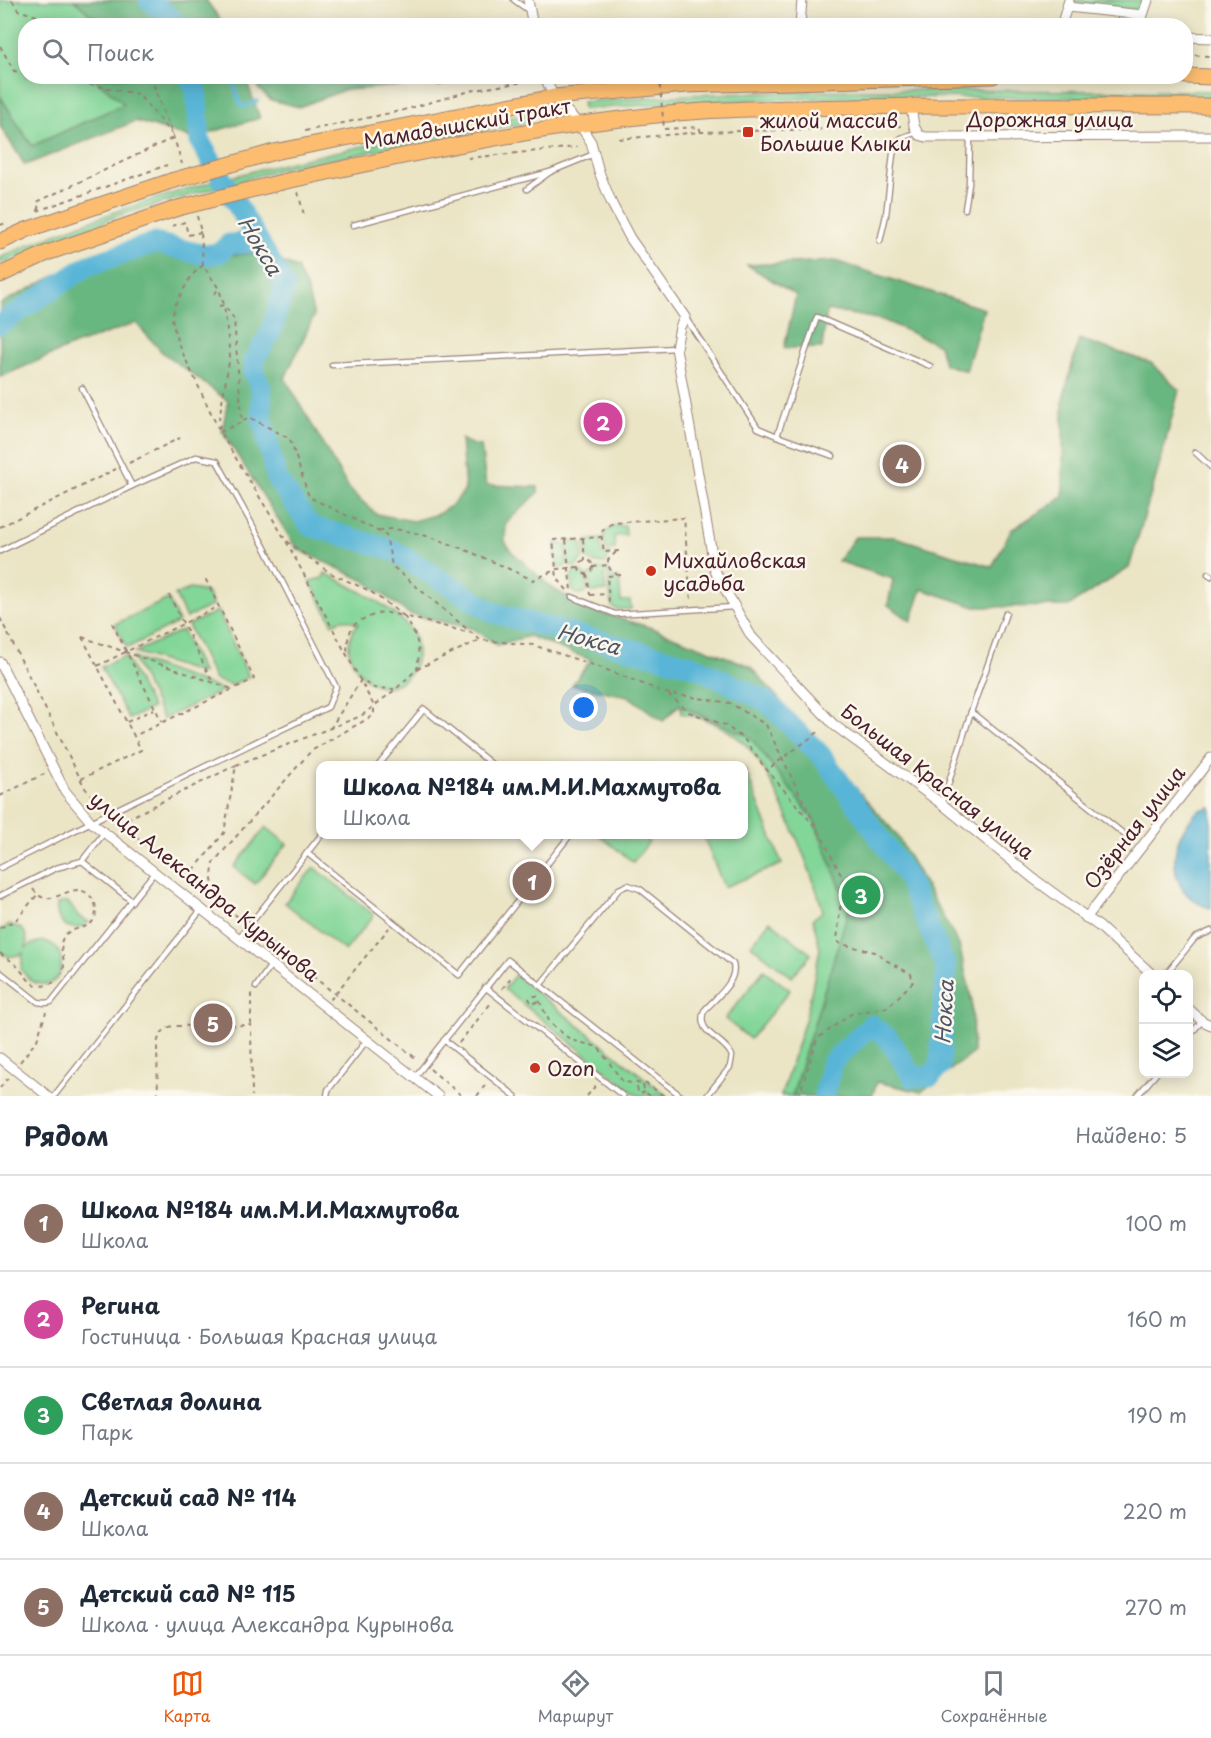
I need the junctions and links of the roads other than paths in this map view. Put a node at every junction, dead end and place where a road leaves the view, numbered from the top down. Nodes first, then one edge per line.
1 (514, 0) edge
2 (528, 0) edge
3 (802, 0) edge
4 (1148, 0) edge
5 (1068, 4) edge
6 (531, 12) junction
7 (532, 18) edge
8 (801, 18) edge
9 (1193, 37) edge
10 (1211, 38) edge
11 (1193, 76) edge
12 (1211, 77) edge
13 (548, 84) edge
14 (720, 84) edge
15 (554, 97) junction
16 (911, 106) junction
17 (1211, 106) edge
18 (579, 124) junction
19 (918, 132) junction
20 (1211, 136) edge
21 (970, 137) junction
22 (594, 154) junction
23 (550, 172) junction
24 (526, 189) dead end
25 (965, 209) dead end
26 (353, 225) dead end
27 (879, 241) dead end
28 (0, 242) edge
29 (0, 275) edge
30 (685, 317) junction
31 (676, 348) junction
32 (332, 365) dead end
33 (930, 366) dead end
34 (82, 388) dead end
35 (777, 436) junction
36 (1195, 452) dead end
37 (833, 456) dead end
38 (1211, 467) edge
39 (132, 486) junction
40 (0, 551) edge
41 (572, 597) road end
42 (735, 607) junction
43 (1006, 613) dead end
44 (0, 662) edge
45 (971, 712) junction
46 (1211, 758) edge
47 (381, 761) edge
48 (489, 761) edge
49 (942, 804) junction
50 (91, 822) junction
51 (104, 833) junction
52 (1125, 835) dead end
53 (318, 839) edge
54 (567, 839) edge
55 (308, 852) junction
56 (82, 861) junction
57 (0, 868) edge
58 (154, 873) junction
59 (0, 896) edge
60 (132, 901) junction
61 (201, 910) junction
62 (1086, 918) junction
63 (1211, 931) edge
64 (238, 939) junction
65 (271, 965) junction
66 (1147, 970) edge
67 (1169, 970) edge
68 (0, 972) edge
69 (540, 985) junction
70 (256, 987) road end
71 (485, 987) junction
72 (1193, 1012) edge
73 (1207, 1023) edge
74 (1193, 1033) edge
75 (367, 1040) junction
76 (444, 1040) junction
77 (0, 1058) edge
78 (414, 1077) junction
79 (1153, 1078) edge
80 (616, 1094) edge
81 (48, 1095) edge
82 (327, 1096) edge
83 (438, 1096) edge
84 (515, 1096) edge
85 (623, 1096) edge
86 (681, 1096) edge
87 (707, 1096) edge
88 (1137, 1096) edge

1 - 6 lane
2 - 6 street
3 - 8 street
4 - 5 street
6 - 7 street
9 - 10 street
11 - 12 main road
13 - 15 street
14 - 15 main road, Мамадышский тракт
15 - 18 street
15 - 28 main road, Мамадышский тракт, bridge
16 - 17 main road, Мамадышский тракт
16 - 18 main road, Мамадышский тракт
16 - 19 street
18 - 22 street
18 - 29 main road, Мамадышский тракт, bridge
19 - 21 street, Дорожная улица
19 - 27 lane
20 - 21 street, Дорожная улица
21 - 25 lane
22 - 23 lane
22 - 30 street
23 - 24 lane
23 - 26 lane
30 - 31 street, Большая Красная улица
30 - 35 lane
31 - 32 lane
31 - 42 street, Большая Красная улица
33 - 35 lane
34 - 39 lane
35 - 37 lane
36 - 38 lane
39 - 40 lane
39 - 50 lane
41 - 42 lane
42 - 49 street, Большая Красная улица
43 - 45 lane
44 - 50 street, улица Александра Курынова
45 - 49 lane
45 - 52 lane
46 - 62 street, Озёрная улица
47 - 48 lane
49 - 62 street, Большая Красная улица
50 - 51 street, улица Александра Курынова
50 - 57 lane
51 - 56 lane
51 - 58 street, улица Александра Курынова
53 - 55 lane
54 - 55 lane
55 - 64 lane
56 - 59 lane
56 - 60 lane
58 - 60 lane
58 - 61 street, улица Александра Курынова
60 - 68 lane
61 - 64 street, улица Александра Курынова
61 - 81 lane
62 - 66 street, Большая Красная улица
63 - 67 lane
64 - 65 street, улица Александра Курынова
65 - 70 lane
65 - 75 street, улица Александра Курынова
69 - 71 lane
69 - 86 lane
69 - 87 lane
71 - 76 lane
71 - 80 lane
72 - 73 street
73 - 74 lane
75 - 78 street, улица Александра Курынова
75 - 82 lane
76 - 78 lane
76 - 84 lane
77 - 81 street
78 - 83 street, улица Александра Курынова
79 - 88 lane
80 - 85 lane

